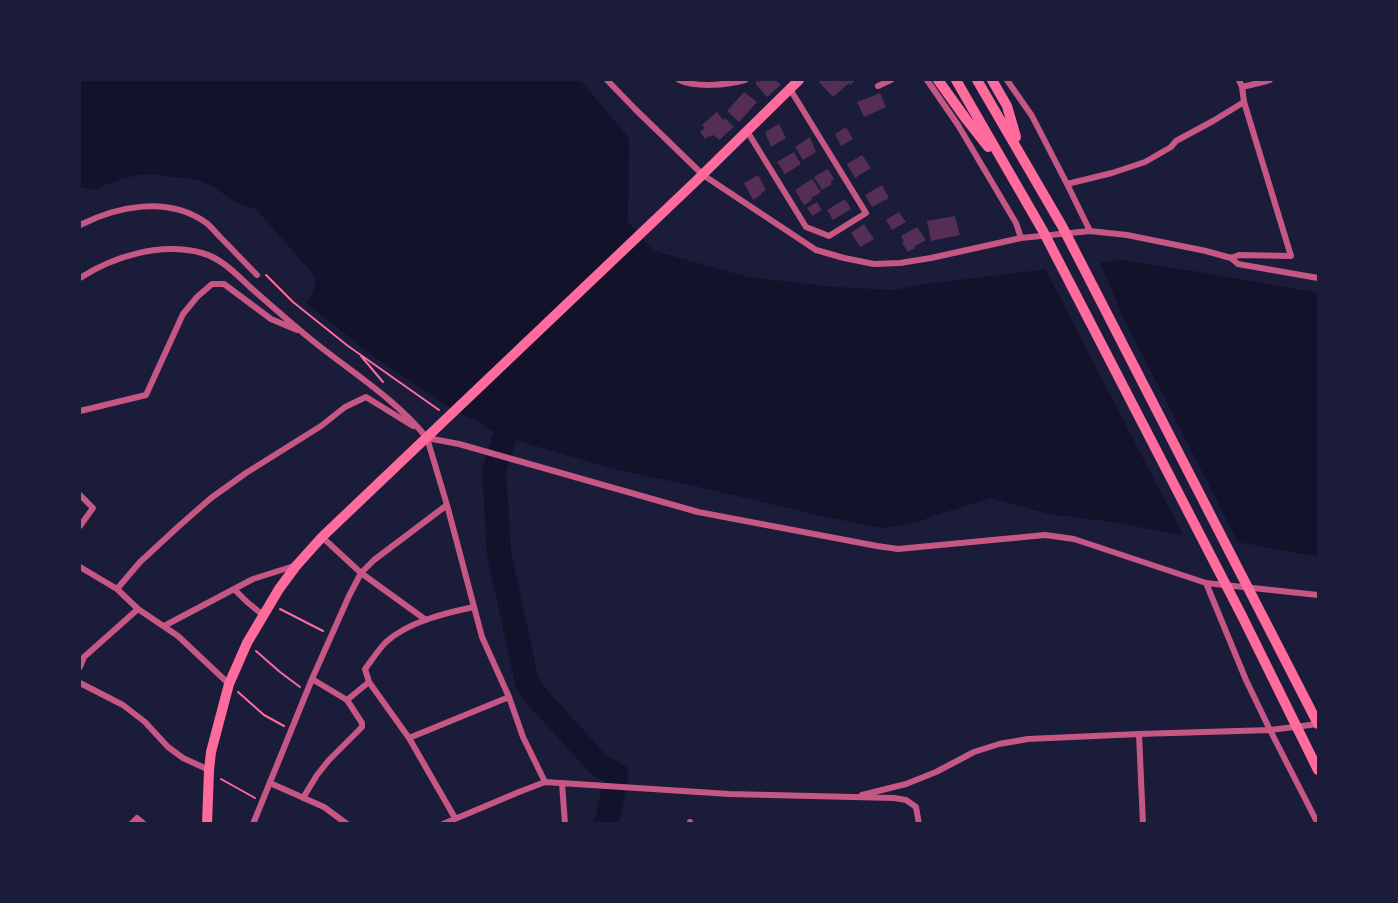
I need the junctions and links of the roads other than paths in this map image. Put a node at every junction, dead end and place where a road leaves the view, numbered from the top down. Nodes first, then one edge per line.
1 (607, 80) edge
2 (679, 80) edge
3 (745, 80) edge
4 (799, 80) edge
5 (891, 80) edge
6 (927, 80) edge
7 (938, 80) edge
8 (956, 80) edge
9 (977, 80) edge
10 (992, 80) edge
11 (1007, 80) edge
12 (1239, 80) edge
13 (1270, 80) edge
14 (878, 86) dead end
15 (1242, 87) junction
16 (790, 88) junction
17 (1244, 102) junction
18 (747, 131) junction
19 (1020, 152) junction
20 (1011, 176) junction
21 (700, 178) junction
22 (1067, 184) junction
23 (80, 225) edge
24 (1090, 231) junction
25 (1021, 238) junction
26 (1231, 258) junction
27 (258, 275) road end
28 (80, 278) edge
29 (1318, 278) edge
30 (303, 333) junction
31 (80, 411) edge
32 (424, 435) junction
33 (80, 495) edge
34 (447, 505) junction
35 (80, 526) edge
36 (322, 537) junction
37 (296, 566) junction
38 (80, 567) edge
39 (361, 573) junction
40 (1206, 584) junction
41 (117, 590) junction
42 (235, 590) junction
43 (1318, 595) edge
44 (1318, 600) edge
45 (474, 607) junction
46 (138, 609) junction
47 (263, 615) junction
48 (426, 620) junction
49 (164, 626) junction
50 (80, 667) edge
51 (312, 679) junction
52 (369, 682) junction
53 (80, 683) edge
54 (229, 684) junction
55 (509, 697) junction
56 (348, 700) junction
57 (1318, 724) edge
58 (1270, 730) junction
59 (1139, 734) junction
60 (409, 738) junction
61 (209, 770) junction
62 (1318, 770) edge
63 (545, 782) junction
64 (270, 783) junction
65 (562, 783) junction
66 (855, 797) junction
67 (303, 798) junction
68 (454, 818) junction
69 (131, 824) edge
70 (144, 824) edge
71 (207, 824) edge
72 (253, 824) edge
73 (347, 824) edge
74 (443, 824) edge
75 (565, 824) edge
76 (919, 824) edge
77 (1143, 824) edge
78 (1318, 824) edge

1 - 21 street
2 - 3 street
4 - 16 main road
5 - 14 street
6 - 25 street
7 - 20 main road
8 - 20 main road
9 - 19 main road
10 - 19 main road
11 - 22 street
12 - 15 street
13 - 15 street
15 - 17 street
16 - 18 main road
16 - 18 street
17 - 22 street
17 - 26 street
18 - 21 main road
19 - 57 main road
20 - 62 main road
21 - 25 street
21 - 32 main road
22 - 24 street
23 - 27 street
24 - 25 street
24 - 26 street
26 - 29 street
28 - 30 street
30 - 31 street
30 - 32 street
32 - 34 street
32 - 36 main road
32 - 40 street
32 - 41 street
33 - 35 street
34 - 39 street
34 - 45 street
36 - 37 main road
36 - 39 street
37 - 42 street
37 - 47 main road
38 - 41 street
39 - 48 street
39 - 51 street
40 - 43 street
40 - 58 street
41 - 46 street
42 - 47 street
42 - 49 street
43 - 44 street
45 - 48 street
45 - 55 street
46 - 49 street
46 - 50 street
47 - 54 main road
48 - 52 street
49 - 54 street
51 - 56 street
51 - 64 street
52 - 56 street
52 - 60 street
53 - 61 street
54 - 61 main road
55 - 60 street
55 - 63 street
56 - 67 street
57 - 58 street
58 - 59 street
58 - 78 street
59 - 66 street
59 - 77 street
60 - 68 street
61 - 71 main road
63 - 65 street
63 - 68 street
64 - 67 street
64 - 72 street
65 - 66 street
65 - 75 street
66 - 76 street
67 - 73 street
68 - 74 street
69 - 70 street

